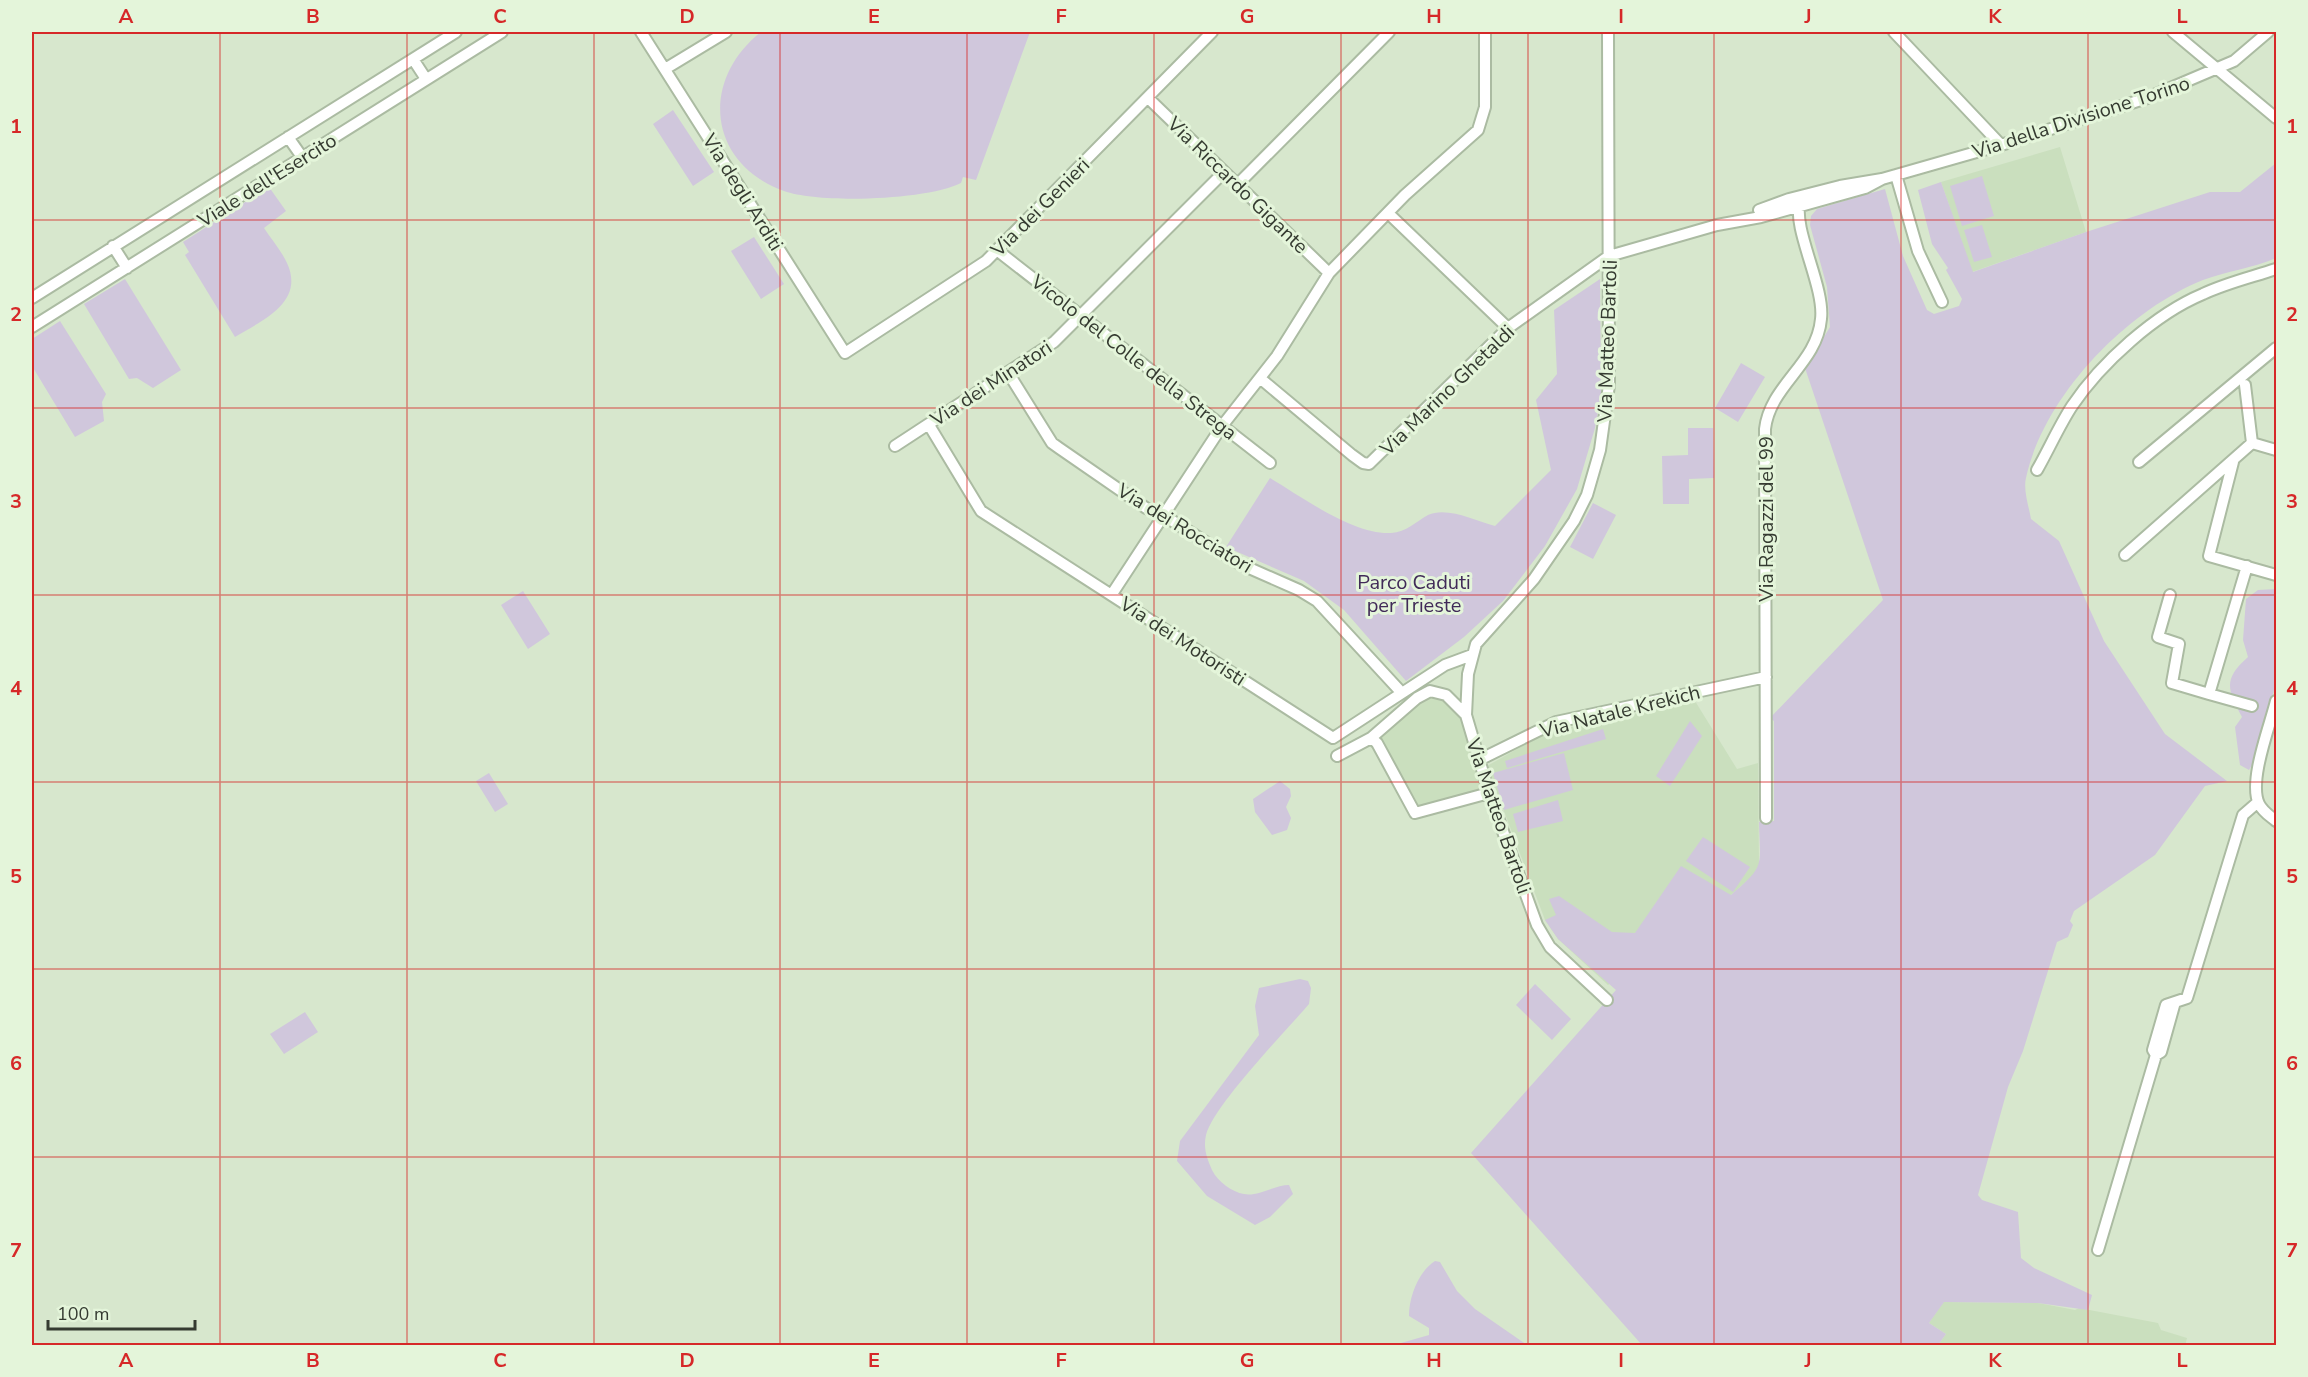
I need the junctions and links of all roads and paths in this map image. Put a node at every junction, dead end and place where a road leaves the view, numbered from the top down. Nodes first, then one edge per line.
1 (456, 32) edge
2 (502, 32) edge
3 (641, 32) edge
4 (726, 32) edge
5 (1212, 32) edge
6 (1389, 32) edge
7 (1485, 32) edge
8 (1608, 32) edge
9 (1894, 32) edge
10 (2173, 32) edge
11 (2268, 32) edge
12 (2186, 37) edge
13 (413, 58) junction
14 (2219, 68) junction
15 (665, 69) junction
16 (426, 79) junction
17 (1148, 98) junction
18 (2277, 118) edge
19 (288, 137) junction
20 (2001, 145) junction
21 (302, 158) junction
22 (1224, 172) junction
23 (1896, 175) junction
24 (1882, 179) junction
25 (1238, 184) junction
26 (1846, 185) junction
27 (1799, 207) junction
28 (1388, 213) junction
29 (1752, 217) junction
30 (113, 246) junction
31 (998, 251) junction
32 (1609, 256) junction
33 (127, 268) junction
34 (2277, 269) edge
35 (1329, 273) junction
36 (32, 298) edge
37 (1942, 302) dead end
38 (1082, 315) junction
39 (32, 327) edge
40 (1508, 328) junction
41 (2277, 348) edge
42 (844, 353) joint
43 (1009, 374) junction
44 (1261, 379) junction
45 (2245, 385) dead end
46 (928, 425) junction
47 (1222, 426) junction
48 (2252, 443) junction
49 (895, 446) dead end
50 (2277, 450) edge
51 (2234, 460) junction
52 (2139, 462) dead end
53 (1270, 463) dead end
54 (2037, 470) dead end
55 (1163, 517) junction
56 (2125, 555) dead end
57 (2247, 566) junction
58 (2277, 575) edge
59 (1112, 594) junction
60 (2170, 595) dead end
61 (1472, 655) junction
62 (1766, 677) junction
63 (1401, 692) junction
64 (2209, 694) junction
65 (2277, 701) edge
66 (2252, 706) dead end
67 (1466, 715) junction
68 (1371, 738) junction
69 (1337, 756) dead end
70 (1479, 760) junction
71 (1489, 793) junction
72 (2259, 802) junction
73 (1766, 818) dead end
74 (2277, 821) edge
75 (1607, 1000) dead end
76 (2098, 1250) dead end

1 - 13 street, Viale dell'Esercito
2 - 16 street, Viale dell'Esercito
3 - 15 street, Via degli Arditi
4 - 15 street
5 - 17 street, Via dei Genieri
6 - 25 street
7 - 28 street
8 - 32 street, Via Matteo Bartoli
9 - 20 street
10 - 12 street
11 - 14 street, Via della Divisione Torino
12 - 14 street
13 - 16 street
13 - 19 street, Viale dell'Esercito
14 - 18 street
14 - 20 street, Via della Divisione Torino
15 - 42 street, Via degli Arditi
16 - 21 street, Viale dell'Esercito
17 - 22 street, Via Riccardo Gigante
17 - 31 street, Via dei Genieri
19 - 21 street
19 - 30 street, Viale dell'Esercito
20 - 23 street, Via della Divisione Torino
21 - 33 street, Viale dell'Esercito
22 - 25 street, Via Riccardo Gigante
22 - 38 street, Via dei Minatori
23 - 24 street, Via della Divisione Torino
23 - 37 street
24 - 26 street, Via della Divisione Torino
24 - 27 street, Via della Divisione Torino
25 - 35 street, Via Riccardo Gigante
26 - 27 street
26 - 29 street, Via della Divisione Torino
27 - 29 street, Via della Divisione Torino
27 - 62 street, Via Ragazzi del 99
28 - 35 street
28 - 40 street
29 - 32 street, Via della Divisione Torino
30 - 33 street
30 - 36 street, Viale dell'Esercito
31 - 38 street, Vicolo del Colle della Strega
31 - 42 street, Via dei Genieri
32 - 40 street, Via Marino Ghetaldi
32 - 61 street, Via Matteo Bartoli
33 - 39 street, Viale dell'Esercito
34 - 54 street
35 - 44 street
38 - 43 street, Via dei Minatori
38 - 47 street, Vicolo del Colle della Strega
40 - 44 street, Via Marino Ghetaldi
41 - 52 street
43 - 46 street, Via dei Minatori
43 - 55 street, Via dei Rocciatori
44 - 47 street
45 - 48 street
46 - 49 street, Via dei Minatori
46 - 59 street, Via dei Motoristi
47 - 53 street, Vicolo del Colle della Strega
47 - 55 street
48 - 50 street
48 - 51 street
51 - 56 street
51 - 57 street
55 - 59 street
55 - 63 street, Via dei Rocciatori
57 - 58 street
57 - 64 street
59 - 63 street, Via dei Motoristi
60 - 64 street
61 - 63 street, Via dei Motoristi
61 - 67 street, Via Matteo Bartoli
62 - 70 street, Via Natale Krekich
62 - 73 street, Via Ragazzi del 99
64 - 66 street
65 - 72 street
67 - 68 street
67 - 70 street, Via Matteo Bartoli
68 - 69 street
68 - 71 street
70 - 71 street, Via Matteo Bartoli
71 - 75 street, Via Matteo Bartoli
72 - 74 street
72 - 76 street

